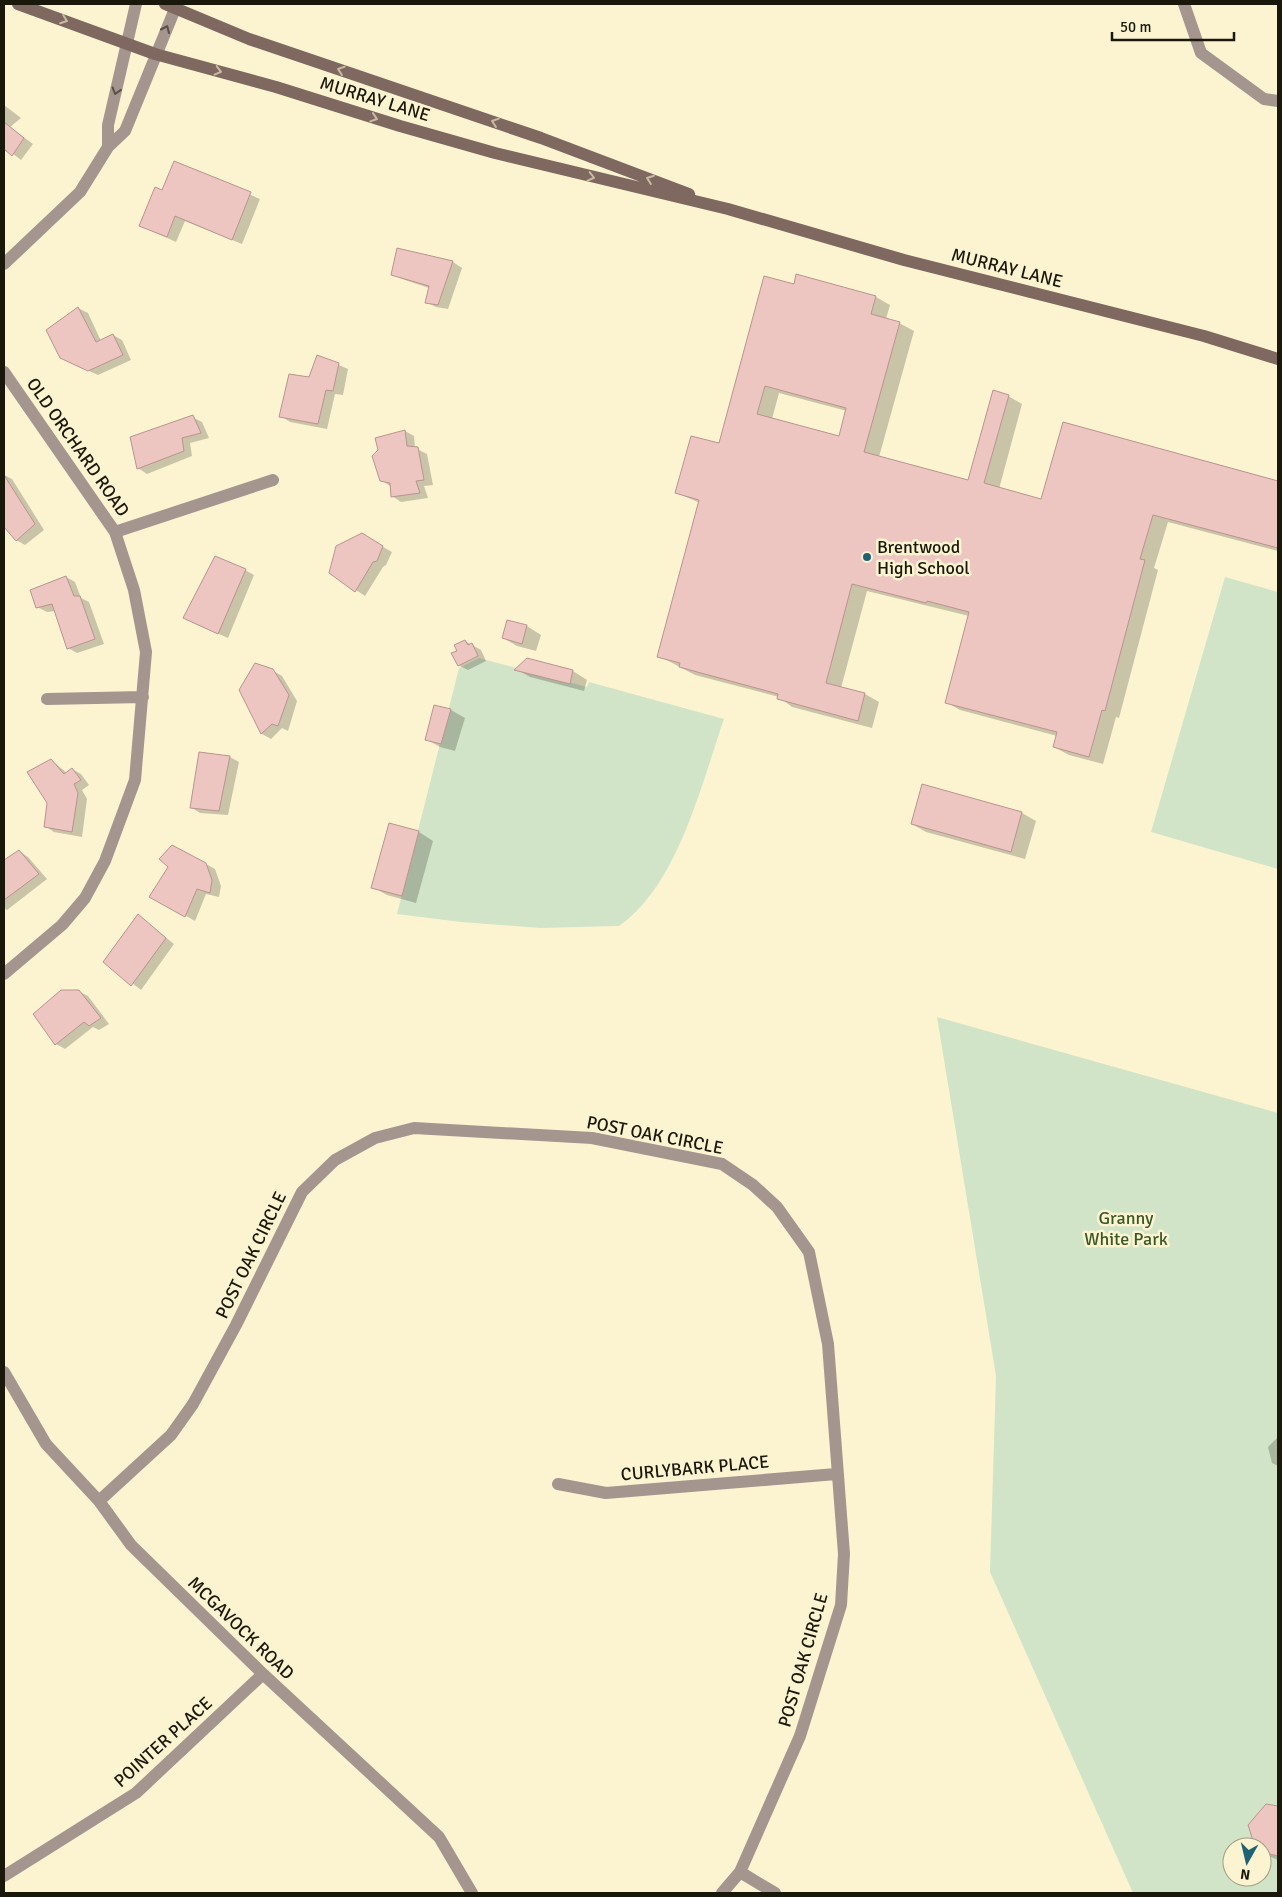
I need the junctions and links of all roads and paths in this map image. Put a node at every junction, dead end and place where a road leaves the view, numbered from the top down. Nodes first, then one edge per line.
1 (18, 4) edge
2 (136, 4) edge
3 (1184, 4) edge
4 (173, 5) edge
5 (127, 43) junction
6 (155, 54) junction
7 (1278, 101) edge
8 (108, 147) junction
9 (728, 209) junction
10 (4, 264) edge
11 (1278, 359) edge
12 (4, 372) edge
13 (273, 480) dead end
14 (115, 532) junction
15 (143, 697) junction
16 (47, 699) dead end
17 (4, 974) edge
18 (4, 1372) edge
19 (836, 1474) junction
20 (558, 1484) dead end
21 (99, 1501) junction
22 (263, 1674) junction
23 (740, 1872) junction
24 (4, 1876) edge
25 (472, 1893) edge
26 (722, 1893) edge
27 (775, 1893) edge

1 -> 5 main road, MURRAY LANE
2 - 5 street
3 - 7 street
6 -> 4 street
9 -> 4 main road, MURRAY LANE
5 - 6 main road, MURRAY LANE
5 -> 8 street
6 - 8 street
6 -> 9 main road, MURRAY LANE
8 - 10 street
9 - 11 main road, MURRAY LANE
12 - 14 street, OLD ORCHARD ROAD
13 - 14 street
14 - 15 street, OLD ORCHARD ROAD
15 - 16 street
15 - 17 street, OLD ORCHARD ROAD
18 - 21 street, MCGAVOCK ROAD
19 - 20 street, CURLYBARK PLACE
19 - 21 street, POST OAK CIRCLE
19 - 23 street, POST OAK CIRCLE
21 - 22 street, MCGAVOCK ROAD
22 - 24 street, POINTER PLACE
22 - 25 street, MCGAVOCK ROAD
23 - 26 street, POST OAK CIRCLE
23 - 27 street

